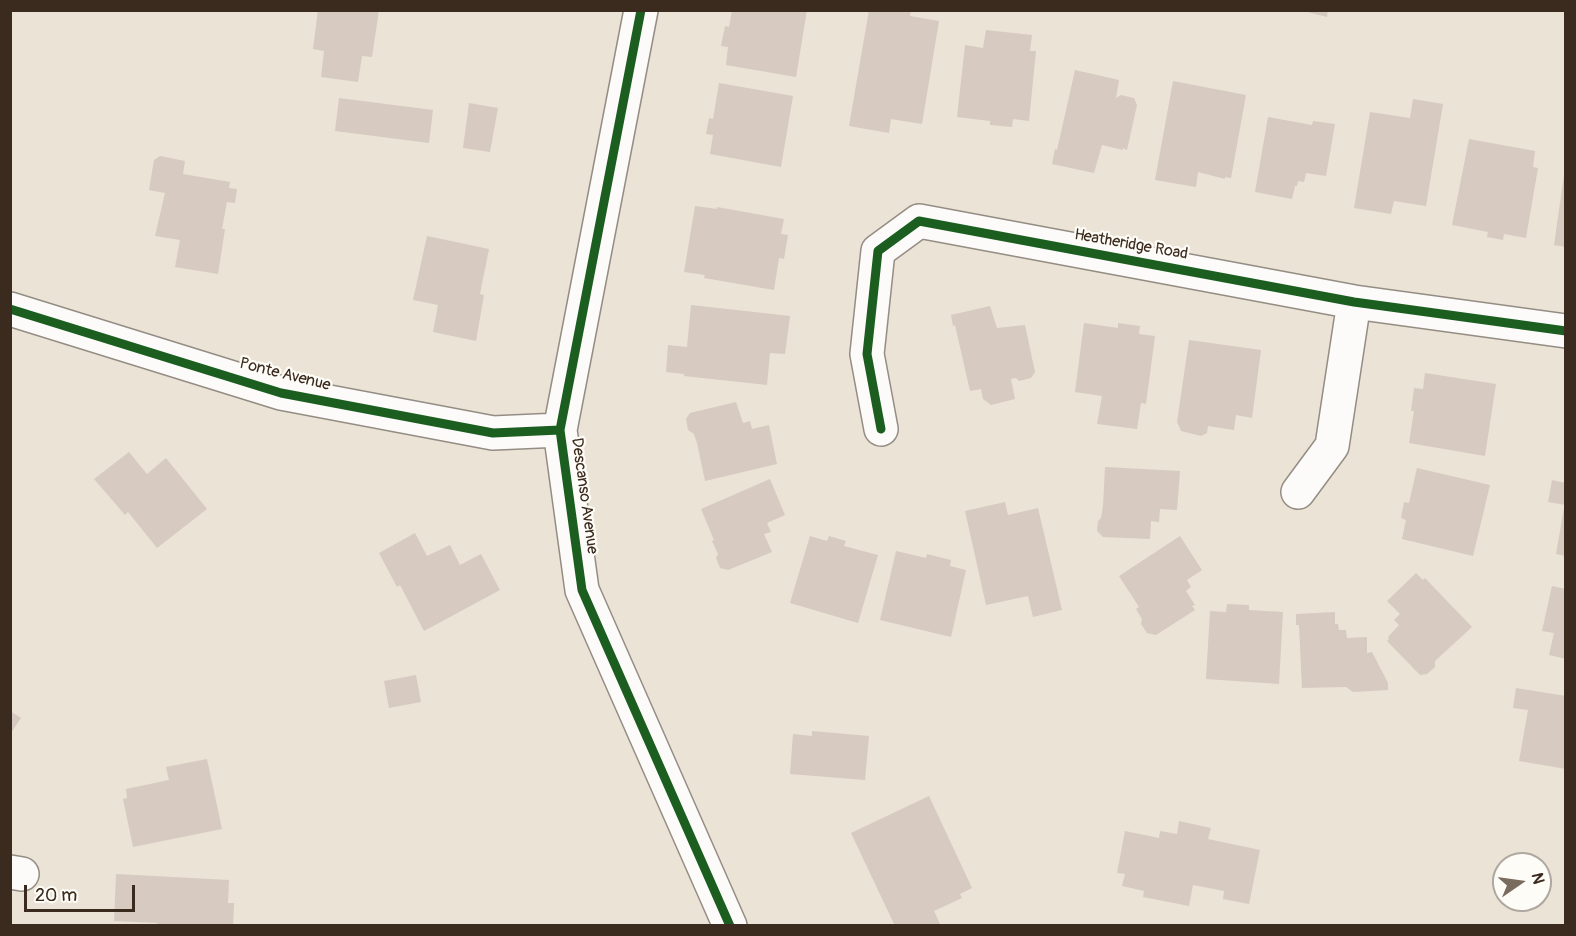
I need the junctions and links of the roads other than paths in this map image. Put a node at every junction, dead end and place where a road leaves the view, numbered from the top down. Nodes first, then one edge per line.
1 (641, 10) edge
2 (1354, 302) junction
3 (10, 309) edge
4 (1566, 331) edge
5 (880, 429) dead end
6 (560, 430) junction
7 (1299, 492) dead end
8 (730, 926) edge

1 - 6 street, Descanso Avenue
2 - 4 street, Heatheridge Road
2 - 5 street, Heatheridge Road
2 - 7 street
3 - 6 street, Ponte Avenue
6 - 8 street, Descanso Avenue

